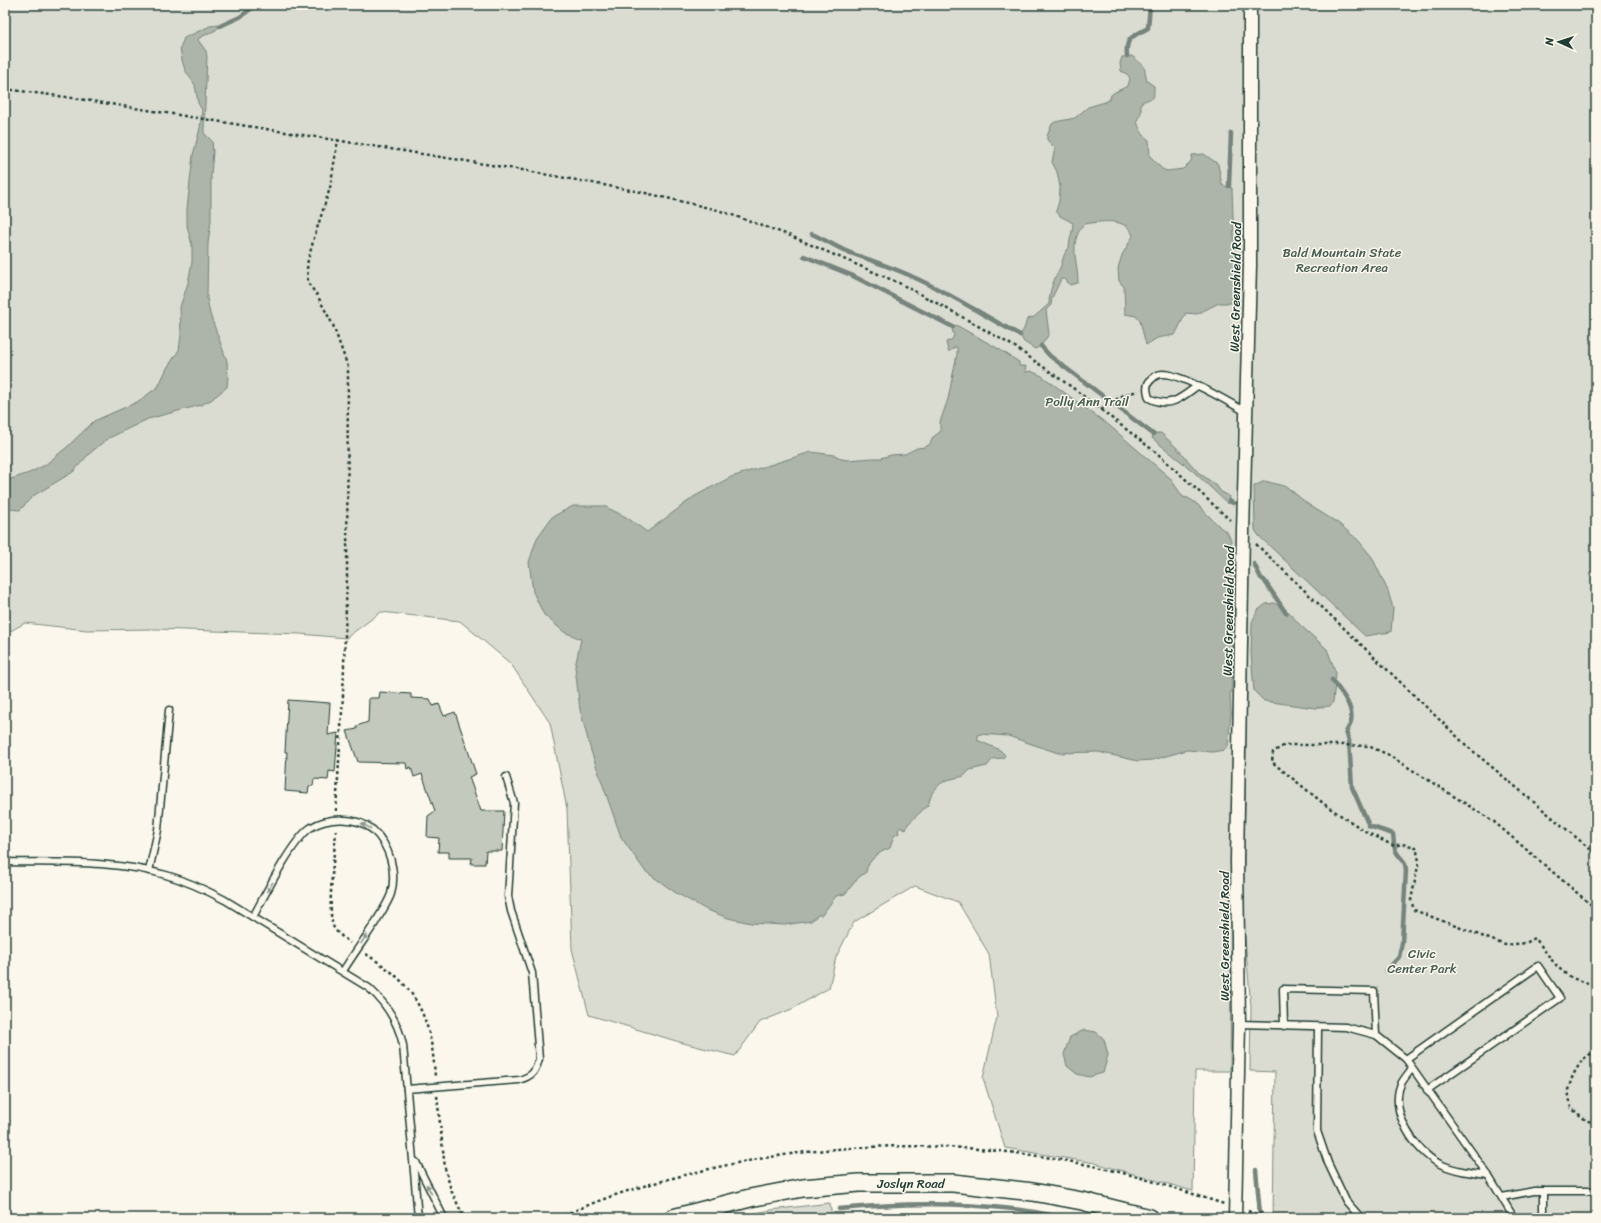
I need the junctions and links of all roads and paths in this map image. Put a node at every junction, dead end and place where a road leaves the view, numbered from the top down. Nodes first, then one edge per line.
1 (1250, 5) edge
2 (5, 89) edge
3 (338, 139) junction
4 (1197, 386) junction
5 (1146, 390) junction
6 (1101, 410) junction
7 (1246, 412) junction
8 (1243, 532) junction
9 (169, 710) dead end
10 (506, 776) dead end
11 (336, 810) dead end
12 (336, 830) dead end
13 (1596, 854) edge
14 (5, 862) edge
15 (149, 871) junction
16 (1596, 909) edge
17 (253, 917) junction
18 (350, 943) dead end
19 (368, 955) dead end
20 (342, 971) junction
21 (1596, 984) edge
22 (1238, 1024) junction
23 (1284, 1026) junction
24 (1318, 1027) junction
25 (1376, 1035) junction
26 (1596, 1050) edge
27 (1406, 1059) junction
28 (1412, 1068) junction
29 (434, 1076) dead end
30 (407, 1089) junction
31 (1427, 1090) junction
32 (437, 1097) dead end
33 (1596, 1122) edge
34 (414, 1159) junction
35 (1488, 1175) junction
36 (1543, 1191) junction
37 (1596, 1191) edge
38 (1502, 1197) junction
39 (418, 1218) edge
40 (444, 1218) edge
41 (464, 1218) edge
42 (673, 1218) edge
43 (816, 1218) edge
44 (939, 1218) edge
45 (1150, 1218) edge
46 (1235, 1218) edge
47 (1361, 1218) edge
48 (1514, 1218) edge
49 (1543, 1218) edge

1 - 7 street, West Greenshield Road
2 - 3 path
3 - 6 path
3 - 11 path
4 - 5 lane
4 - 5 lane
4 - 7 lane
5 - 6 path
6 - 8 path
7 - 8 street, West Greenshield Road
8 - 13 path
8 - 22 street, West Greenshield Road
9 - 15 lane
10 - 30 lane
12 - 18 path
14 - 15 lane
15 - 17 lane
16 - 21 path
17 - 20 lane
20 -> 17 lane
19 - 29 path
20 - 30 lane
22 - 23 lane
22 - 46 street, West Greenshield Road
23 - 24 lane
23 - 25 lane
24 - 25 lane
24 - 47 lane
25 - 27 lane
26 - 33 path
27 - 28 lane
27 - 31 lane
28 - 31 lane
28 - 35 lane
30 - 34 lane
31 - 35 lane
32 - 41 path
34 - 39 lane
40 -> 34 lane
35 - 38 lane
36 - 37 lane
36 - 38 lane
36 - 49 lane
38 - 48 lane
42 - 45 street, Joslyn Road
43 - 44 path

